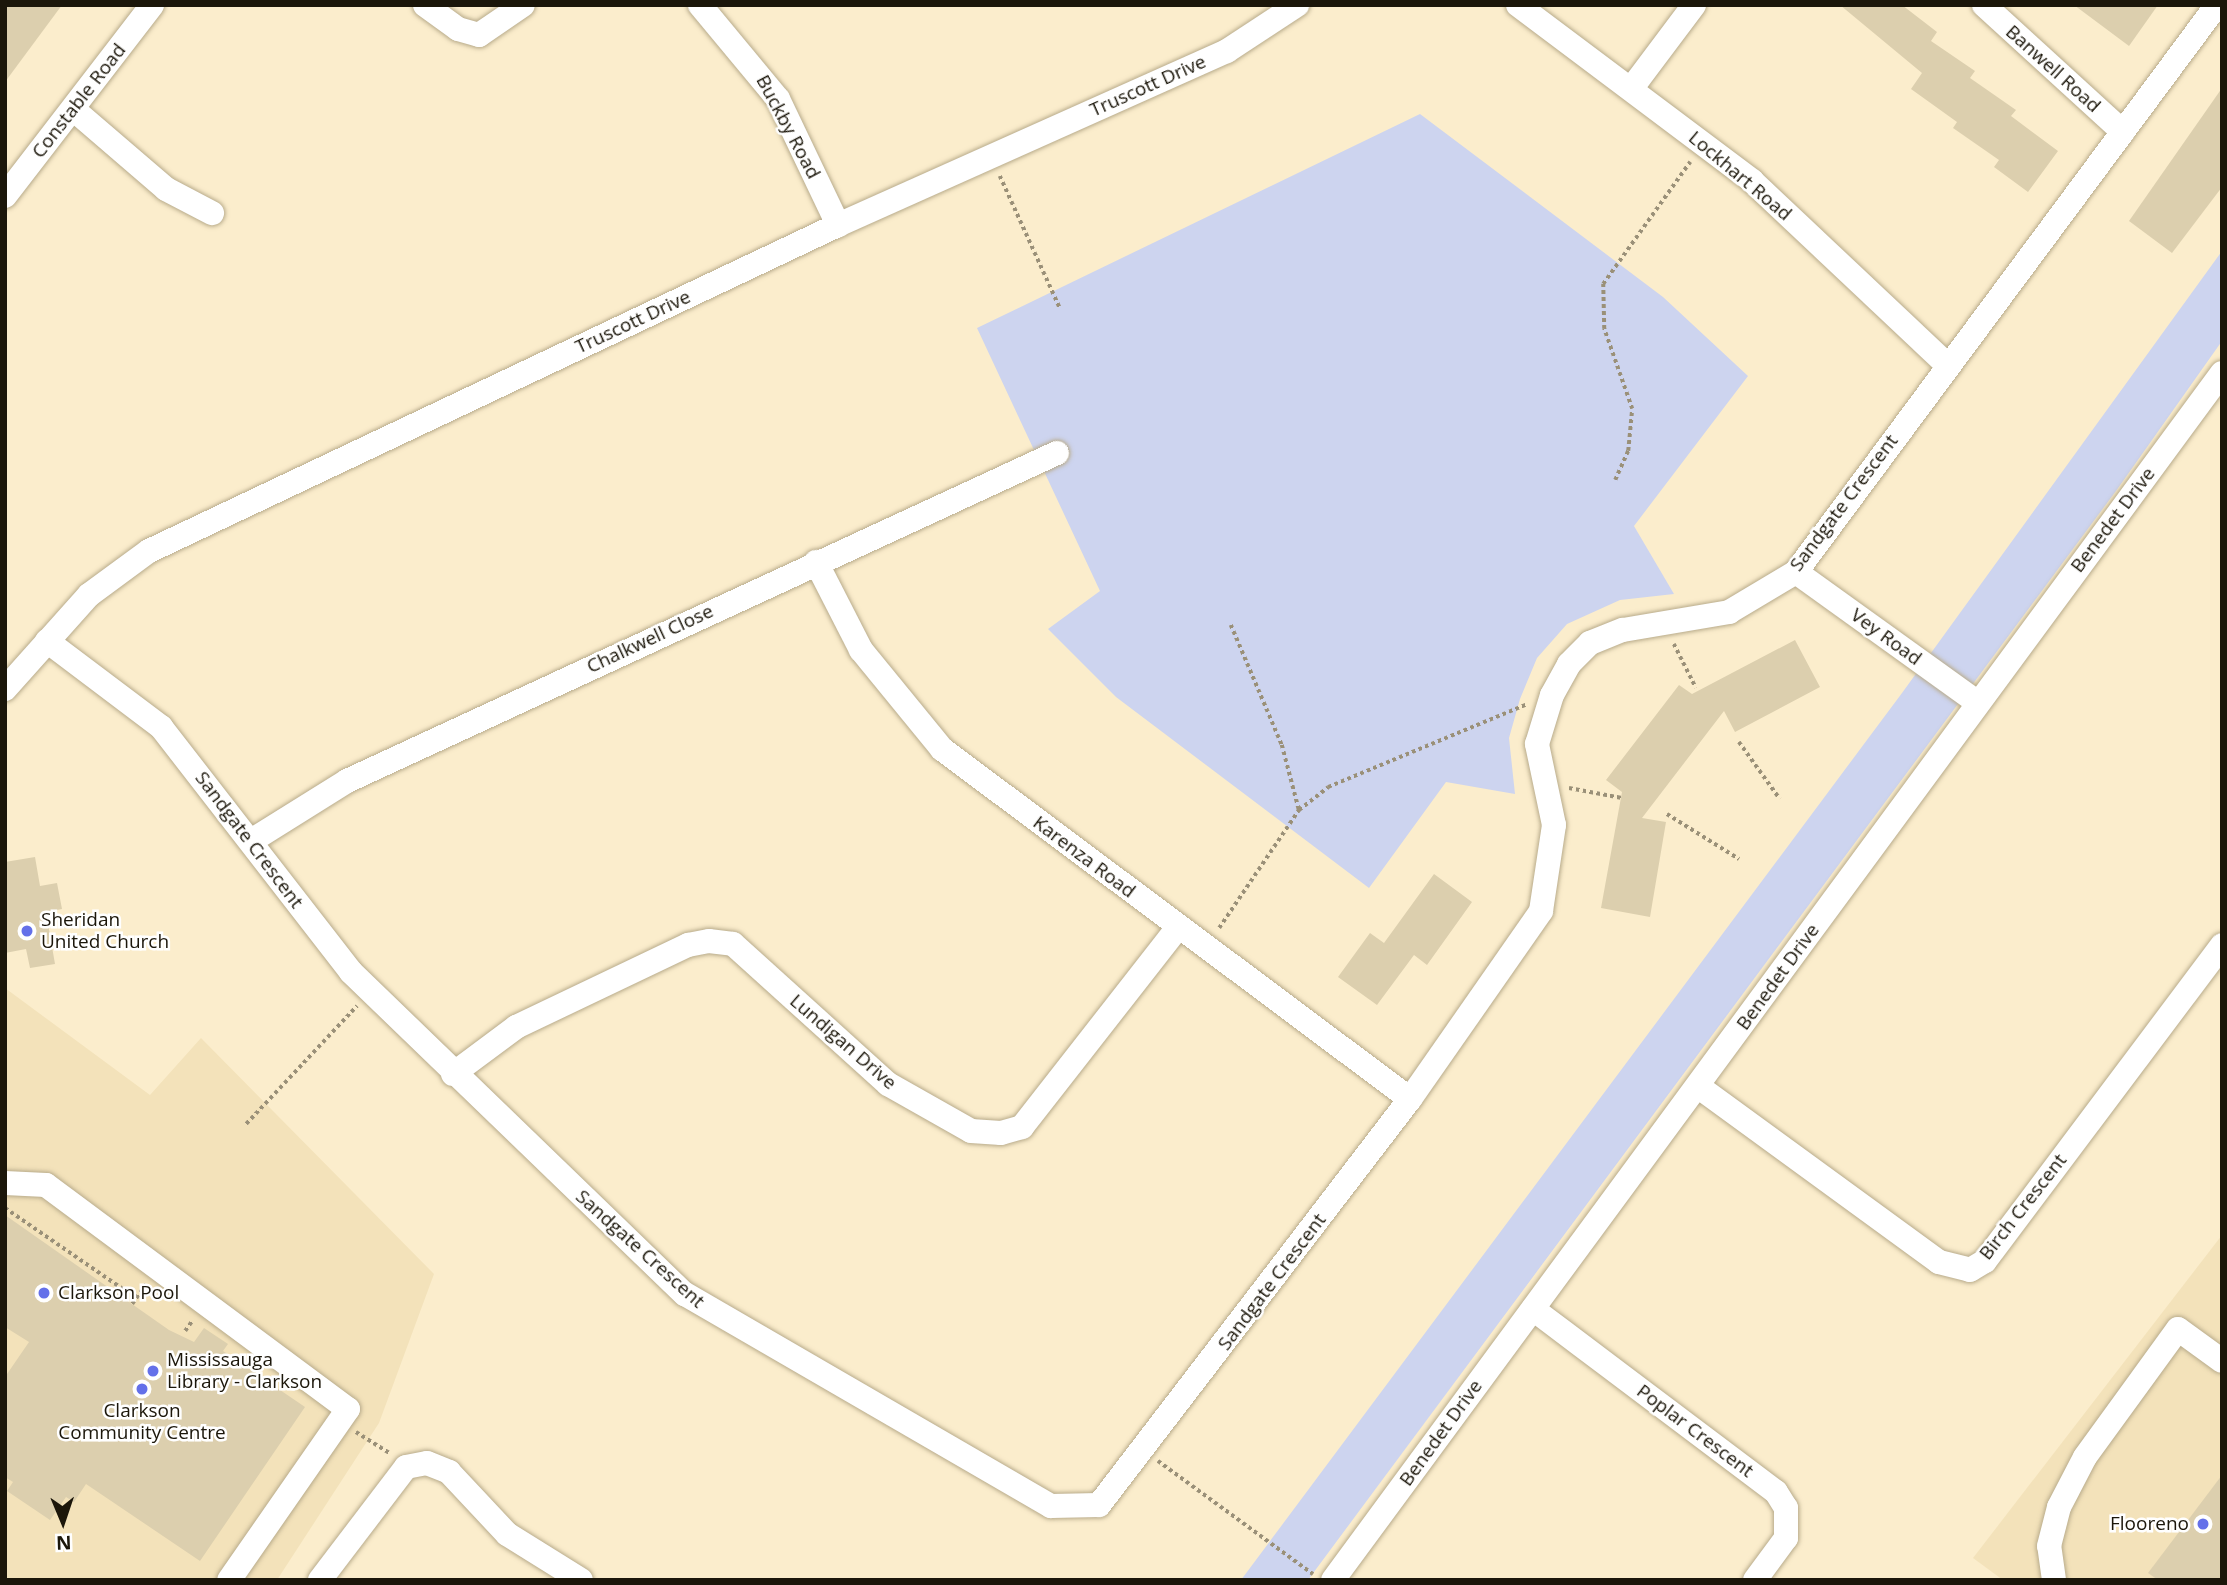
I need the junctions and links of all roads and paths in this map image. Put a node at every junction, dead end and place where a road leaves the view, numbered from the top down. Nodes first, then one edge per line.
1 (152, 5) edge
2 (425, 5) edge
3 (523, 5) edge
4 (700, 5) edge
5 (1297, 5) edge
6 (1518, 5) edge
7 (1694, 5) edge
8 (1984, 5) edge
9 (2217, 5) edge
10 (1632, 89) junction
11 (74, 109) junction
12 (2123, 132) junction
13 (1703, 144) junction
14 (991, 156) junction
15 (5, 196) edge
16 (212, 213) dead end
17 (838, 225) junction
18 (1060, 308) dead end
19 (1947, 365) junction
20 (2222, 373) edge
21 (1057, 453) dead end
22 (1615, 480) dead end
23 (816, 562) junction
24 (1796, 572) junction
25 (1231, 625) dead end
26 (1664, 625) junction
27 (47, 641) junction
28 (1696, 688) dead end
29 (5, 689) edge
30 (1552, 695) junction
31 (1977, 702) junction
32 (1739, 742) dead end
33 (1548, 785) junction
34 (1622, 798) dead end
35 (1780, 799) dead end
36 (1299, 810) junction
37 (1667, 814) dead end
38 (251, 841) junction
39 (1740, 859) dead end
40 (1178, 927) junction
41 (2222, 944) edge
42 (1205, 948) junction
43 (370, 992) junction
44 (453, 1074) junction
45 (1699, 1087) junction
46 (1410, 1099) junction
47 (246, 1124) dead end
48 (5, 1183) edge
49 (5, 1208) edge
50 (136, 1298) dead end
51 (1533, 1309) junction
52 (2222, 1361) edge
53 (337, 1425) junction
54 (1145, 1451) junction
55 (406, 1467) junction
56 (229, 1580) edge
57 (320, 1580) edge
58 (581, 1580) edge
59 (1320, 1580) edge
60 (1333, 1580) edge
61 (1755, 1580) edge
62 (2054, 1580) edge

1 - 11 street, Constable Road
2 - 3 street
4 - 17 street, Buckby Road
5 - 14 street, Truscott Drive
6 - 10 street, Lockhart Road
7 - 10 street
8 - 12 street, Banwell Road
9 - 12 street, Sandgate Crescent
10 - 13 street, Lockhart Road
11 - 15 street, Constable Road
11 - 16 street
12 - 19 street, Sandgate Crescent
13 - 19 street, Lockhart Road
13 - 22 path
14 - 17 street, Truscott Drive
14 - 18 path
17 - 27 street, Truscott Drive
19 - 24 street, Sandgate Crescent
20 - 31 street, Benedet Drive
21 - 23 street, Chalkwell Close
23 - 38 street, Chalkwell Close
23 - 40 street, Karenza Road
24 - 26 street, Sandgate Crescent
24 - 31 street, Vey Road
25 - 36 path
26 - 28 path
26 - 30 street, Sandgate Crescent
27 - 29 street, Truscott Drive
27 - 38 street, Sandgate Crescent
30 - 33 street, Sandgate Crescent
30 - 36 path
31 - 45 street, Benedet Drive
32 - 35 path
33 - 34 path
33 - 46 street, Sandgate Crescent
36 - 42 path
37 - 39 path
38 - 43 street, Sandgate Crescent
40 - 42 street, Karenza Road
40 - 44 street, Lundigan Drive
41 - 45 street, Birch Crescent
42 - 46 street, Karenza Road
43 - 44 street, Sandgate Crescent
43 - 47 path
44 - 54 street, Sandgate Crescent
45 - 51 street, Benedet Drive
46 - 54 street, Sandgate Crescent
48 - 53 street
49 - 50 path
51 - 60 street, Benedet Drive
51 - 61 street, Poplar Crescent
52 - 62 street
53 - 55 path
53 - 56 street
54 - 59 path
55 - 57 street
55 - 58 street

